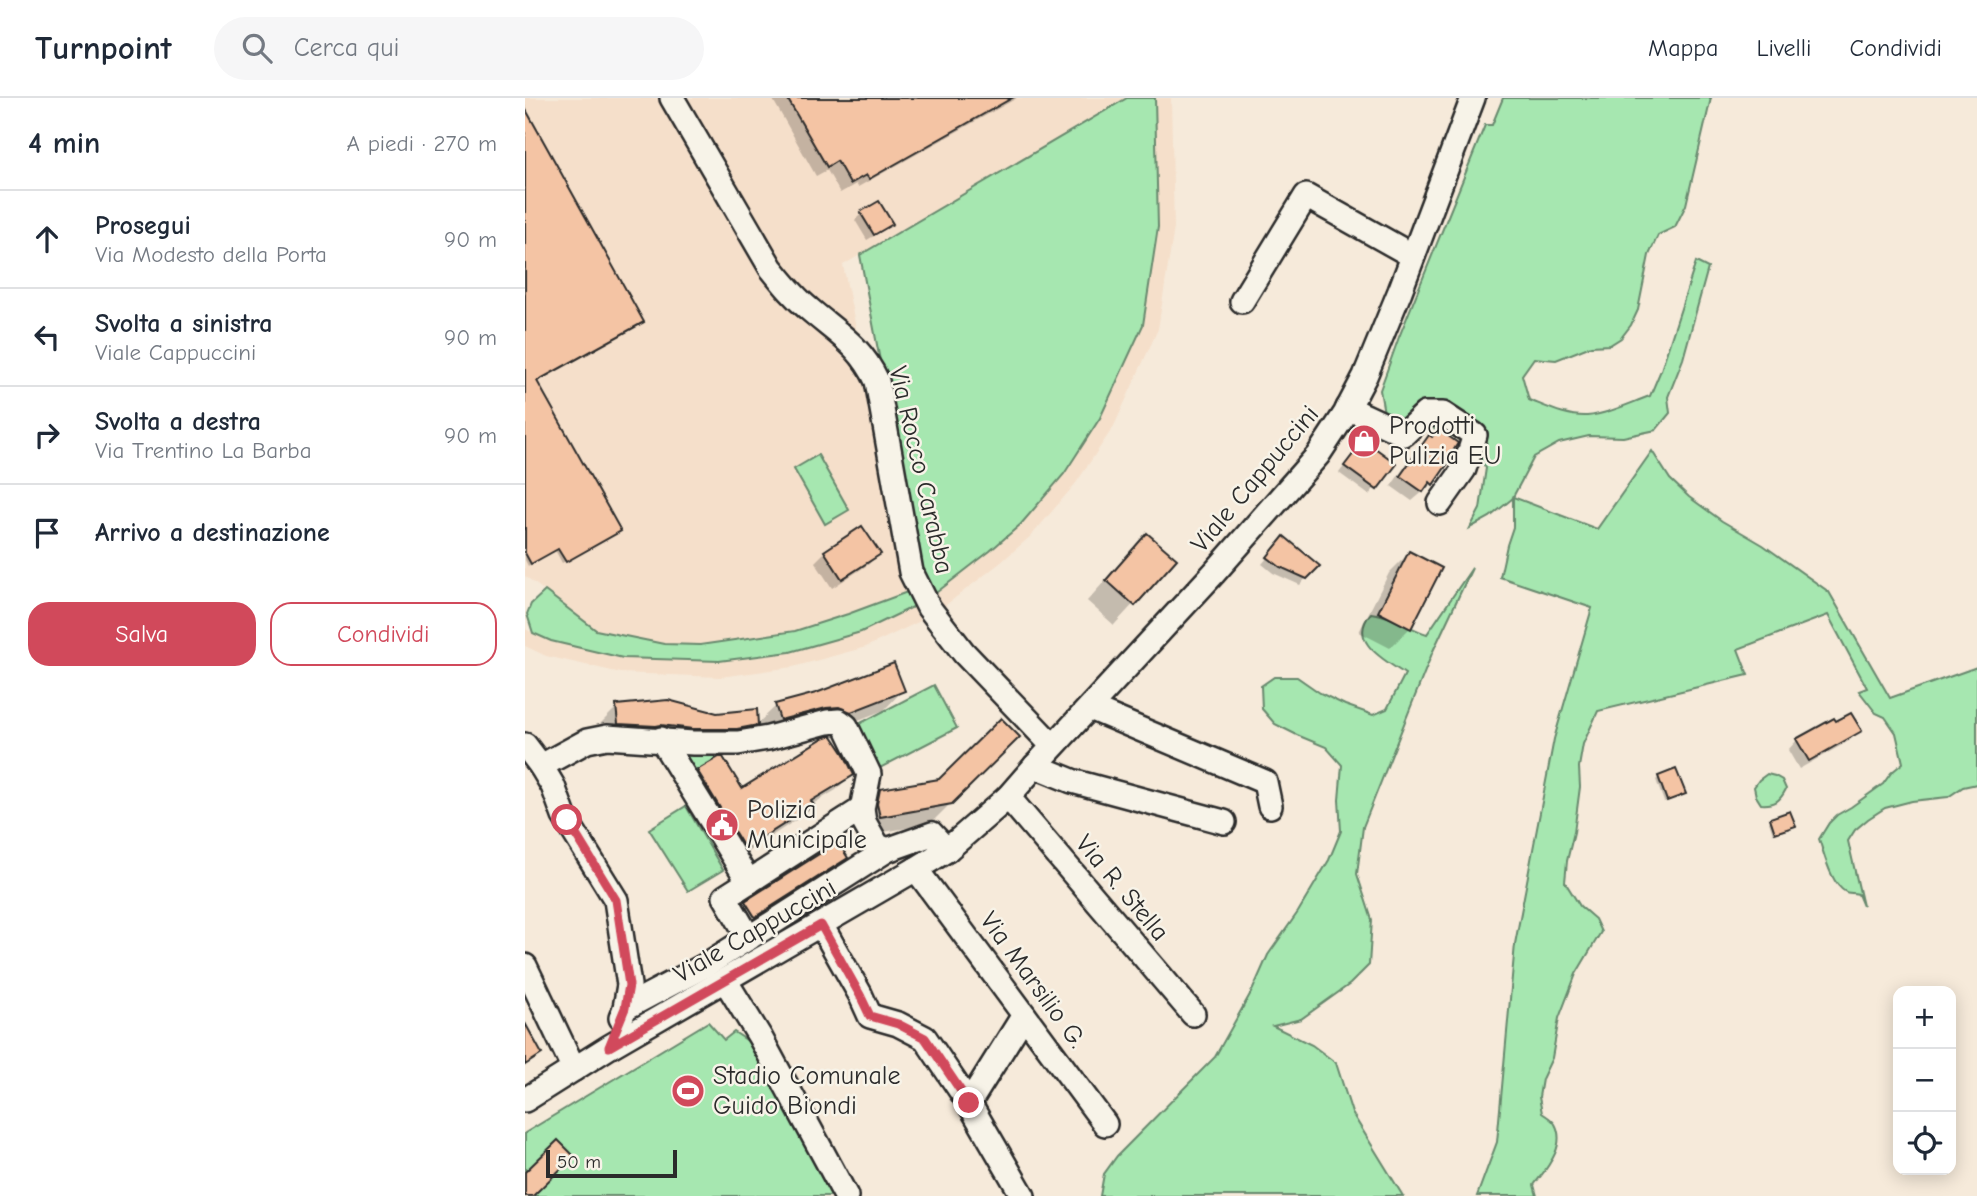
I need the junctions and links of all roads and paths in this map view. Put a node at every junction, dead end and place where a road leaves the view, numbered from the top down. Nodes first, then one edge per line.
1 (673, 98) edge
2 (1465, 101) edge
3 (1413, 256) junction
4 (1242, 301) dead end
5 (1348, 408) junction
6 (1440, 503) dead end
7 (1090, 708) junction
8 (661, 739) junction
9 (525, 745) edge
10 (1053, 746) junction
11 (541, 766) junction
12 (1035, 766) junction
13 (1009, 797) junction
14 (1270, 806) dead end
15 (862, 808) junction
16 (1224, 822) dead end
17 (887, 850) junction
18 (947, 850) junction
19 (916, 869) junction
20 (749, 882) junction
21 (821, 925) junction
22 (749, 938) junction
23 (525, 966) edge
24 (725, 980) junction
25 (625, 1008) junction
26 (1193, 1014) dead end
27 (1024, 1015) junction
28 (609, 1047) junction
29 (574, 1069) junction
30 (525, 1100) edge
31 (969, 1103) junction
32 (1105, 1124) dead end
33 (846, 1196) edge
34 (1023, 1196) edge

1 - 10 street, Via Rocco Carabba
2 - 3 street, Viale Cappuccini
3 - 4 street
3 - 5 street, Viale Cappuccini
5 - 6 street
5 - 7 street, Viale Cappuccini
7 - 10 street, Viale Cappuccini
7 - 14 street
8 - 11 street
8 - 15 street
8 - 20 street
9 - 11 street
10 - 12 street, Viale Cappuccini
11 - 25 street
12 - 13 street, Viale Cappuccini
12 - 16 street
13 - 18 street, Viale Cappuccini
13 - 26 street, Via R. Stella
15 - 17 street
15 - 20 street
17 - 18 street
17 - 22 street
18 - 19 street, Viale Cappuccini
19 - 21 street, Viale Cappuccini
19 - 27 street, Via Marsilio G.
20 - 22 street
21 - 24 street, Viale Cappuccini
21 - 31 street
22 - 25 street
23 - 29 street
24 - 28 street, Viale Cappuccini
24 - 33 street
25 - 28 street
27 - 31 street
27 - 32 street, Via Marsilio G.
28 - 29 street, Viale Cappuccini
29 - 30 street, Viale Cappuccini
31 - 34 street

